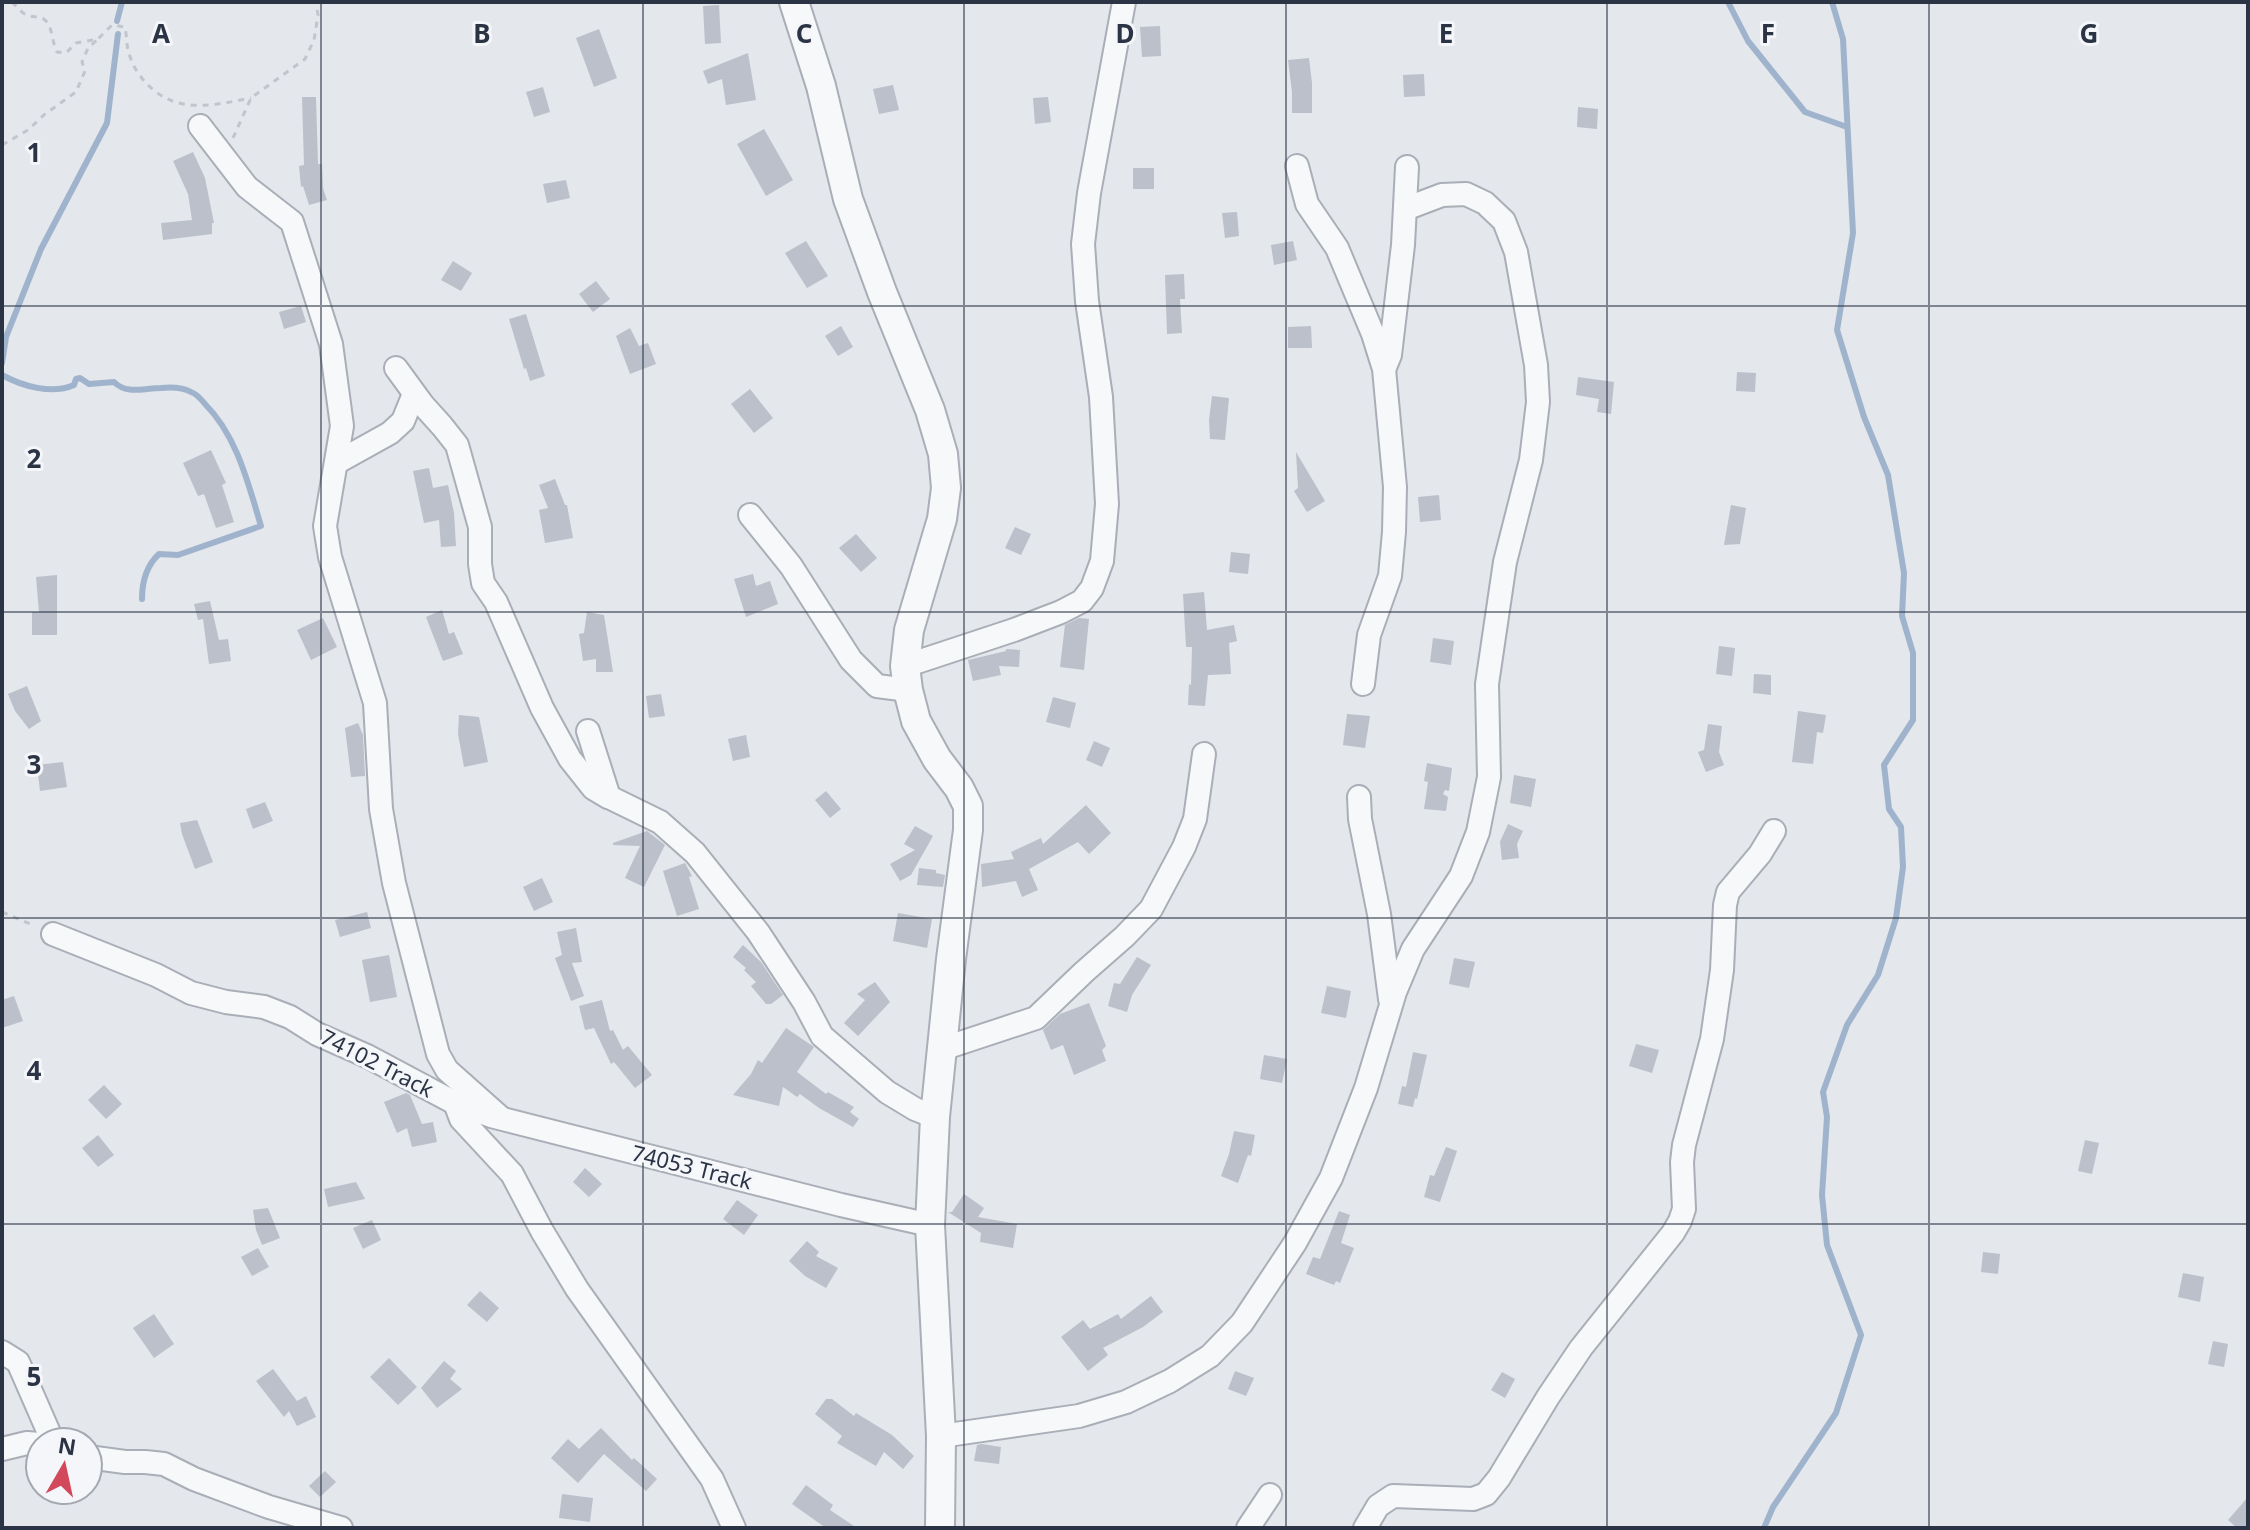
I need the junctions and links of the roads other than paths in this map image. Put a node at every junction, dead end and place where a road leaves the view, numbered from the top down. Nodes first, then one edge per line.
1 (794, 2) edge
2 (1124, 2) edge
3 (200, 126) dead end
4 (1297, 166) dead end
5 (1407, 167) dead end
6 (1405, 209) junction
7 (396, 368) dead end
8 (1384, 369) junction
9 (414, 394) junction
10 (336, 463) junction
11 (750, 515) dead end
12 (907, 678) junction
13 (1363, 684) dead end
14 (588, 731) dead end
15 (1204, 754) dead end
16 (609, 797) junction
17 (1359, 797) dead end
18 (1774, 831) dead end
19 (53, 934) road end
20 (1391, 1004) junction
21 (942, 1049) junction
22 (455, 1103) junction
23 (935, 1117) junction
24 (501, 1118) junction
25 (930, 1225) junction
26 (2, 1352) edge
27 (46, 1426) edge
28 (941, 1436) junction
29 (24, 1444) edge
30 (2, 1449) edge
31 (104, 1458) edge
32 (1270, 1495) dead end
33 (341, 1528) edge
34 (734, 1528) edge
35 (940, 1528) edge
36 (1248, 1528) edge
37 (1365, 1528) edge

1 - 12 street
2 - 12 street
3 - 10 street
4 - 8 street
5 - 6 street
6 - 8 street
6 - 20 street
7 - 9 street
8 - 13 street
9 - 10 street
9 - 16 street
10 - 24 street
11 - 12 street
12 - 21 street
14 - 16 street
15 - 21 street
16 - 23 street
17 - 20 street
18 - 37 street
19 - 22 street, 74102 Track
20 - 28 street
21 - 23 street
22 - 24 street, 74053 Track
22 - 34 street, 74102 Track
23 - 25 street
24 - 25 street, 74053 Track
25 - 28 street
26 - 27 street
28 - 35 street
29 - 30 street
31 - 33 street
32 - 36 street

